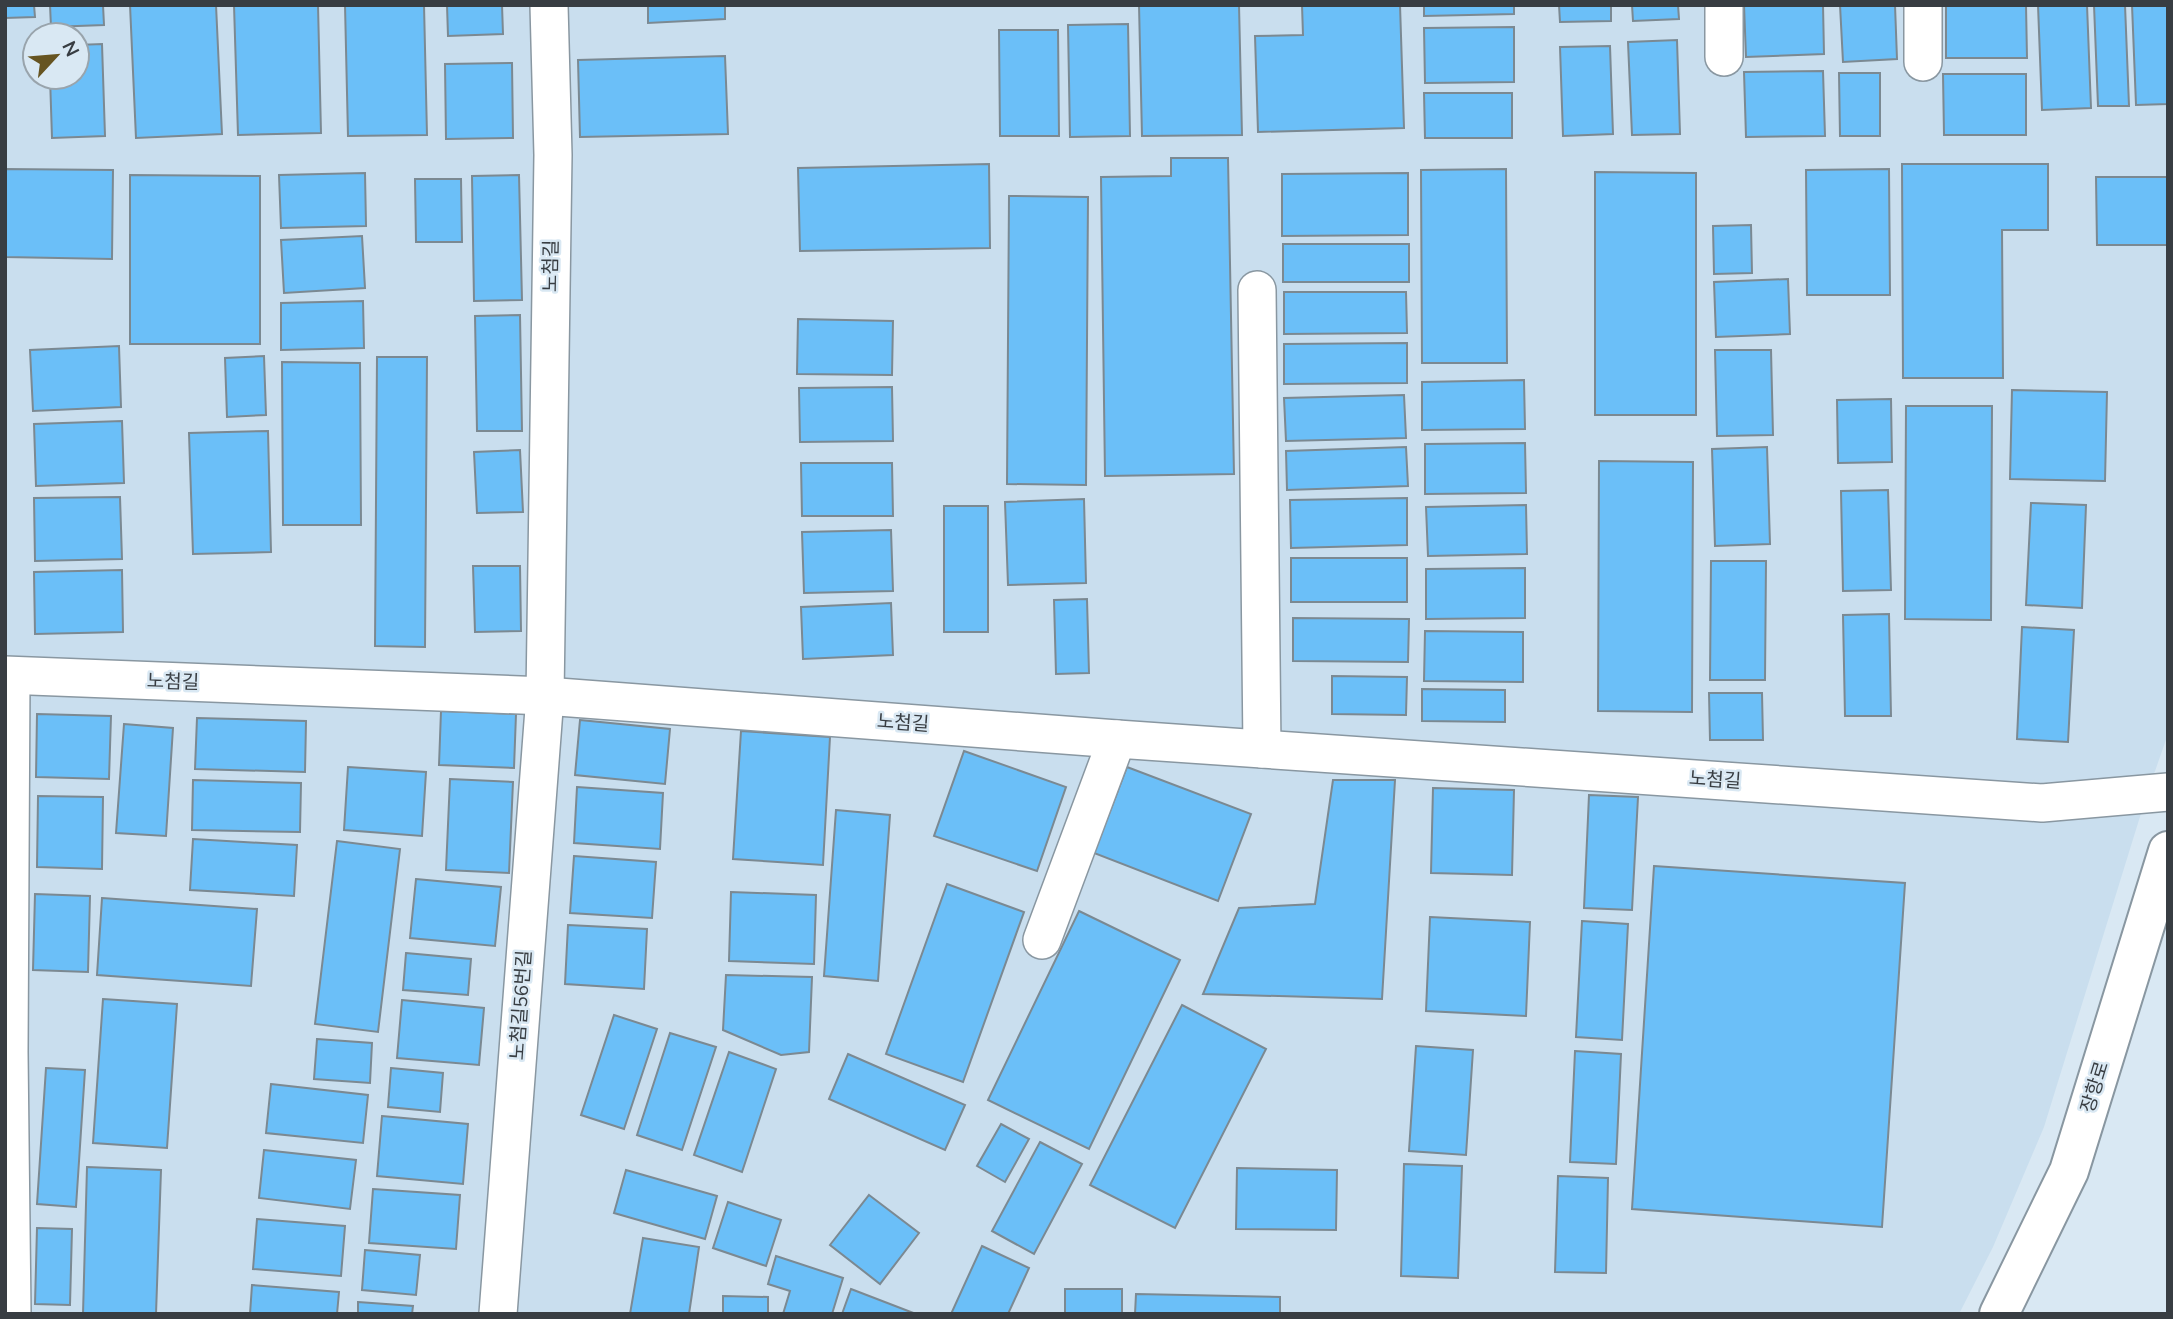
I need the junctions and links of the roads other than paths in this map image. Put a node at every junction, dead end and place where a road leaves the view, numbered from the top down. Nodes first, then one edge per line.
1 (549, 5) edge
2 (1724, 5) edge
3 (1923, 5) edge
4 (1724, 57) dead end
5 (1923, 62) dead end
6 (1257, 290) dead end
7 (8, 675) edge
8 (545, 696) junction
9 (1116, 739) junction
10 (1262, 749) junction
11 (2168, 792) edge
12 (2168, 850) edge
13 (1042, 940) dead end
14 (12, 1314) edge
15 (498, 1314) edge
16 (1999, 1314) edge

1 - 8 street, 노첨길
2 - 4 street
3 - 5 street
6 - 10 street
7 - 8 street, 노첨길
7 - 14 street, 노첨길
8 - 9 street, 노첨길
8 - 15 street, 노첨길56번길
9 - 10 street, 노첨길
9 - 13 street
10 - 11 street, 노첨길
12 - 16 main road, 장항로

